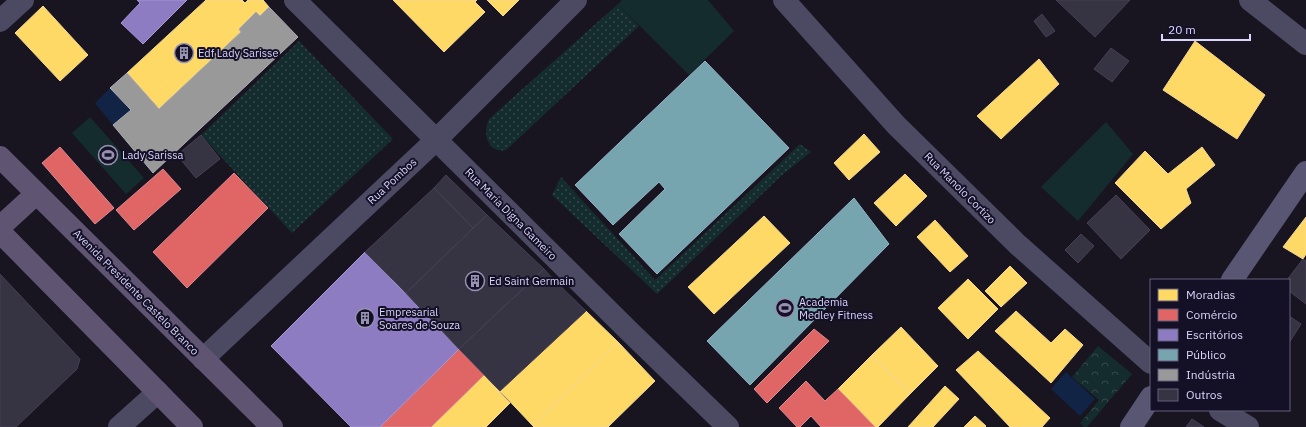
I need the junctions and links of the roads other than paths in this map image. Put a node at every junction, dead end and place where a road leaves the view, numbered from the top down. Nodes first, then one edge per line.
1 (23, 0) edge
2 (295, 0) edge
3 (576, 0) edge
4 (784, 0) edge
5 (1250, 0) edge
6 (0, 21) edge
7 (1306, 44) edge
8 (436, 140) junction
9 (0, 157) edge
10 (1306, 172) edge
11 (36, 194) junction
12 (0, 227) edge
13 (0, 232) edge
14 (1233, 279) edge
15 (203, 359) junction
16 (1150, 362) edge
17 (158, 392) junction
18 (1150, 398) edge
19 (1222, 411) edge
20 (119, 427) edge
21 (192, 427) edge
22 (272, 427) edge
23 (728, 427) edge
24 (1131, 427) edge
25 (1248, 427) edge

1 - 6 street
2 - 8 street, Rua Maria Digna Gameiro
3 - 8 street, Rua Pombos
4 - 16 street, Rua Manolo Cortizo
5 - 7 street
8 - 15 street, Rua Pombos
8 - 23 street, Rua Maria Digna Gameiro
9 - 11 main road, Avenida Presidente Castelo Branco
10 - 14 main road
11 - 12 main road
11 - 15 main road, Avenida Presidente Castelo Branco
13 - 17 main road
15 - 22 main road, Avenida Presidente Castelo Branco
17 - 20 street
17 - 21 main road
18 - 24 main road
19 - 25 street

